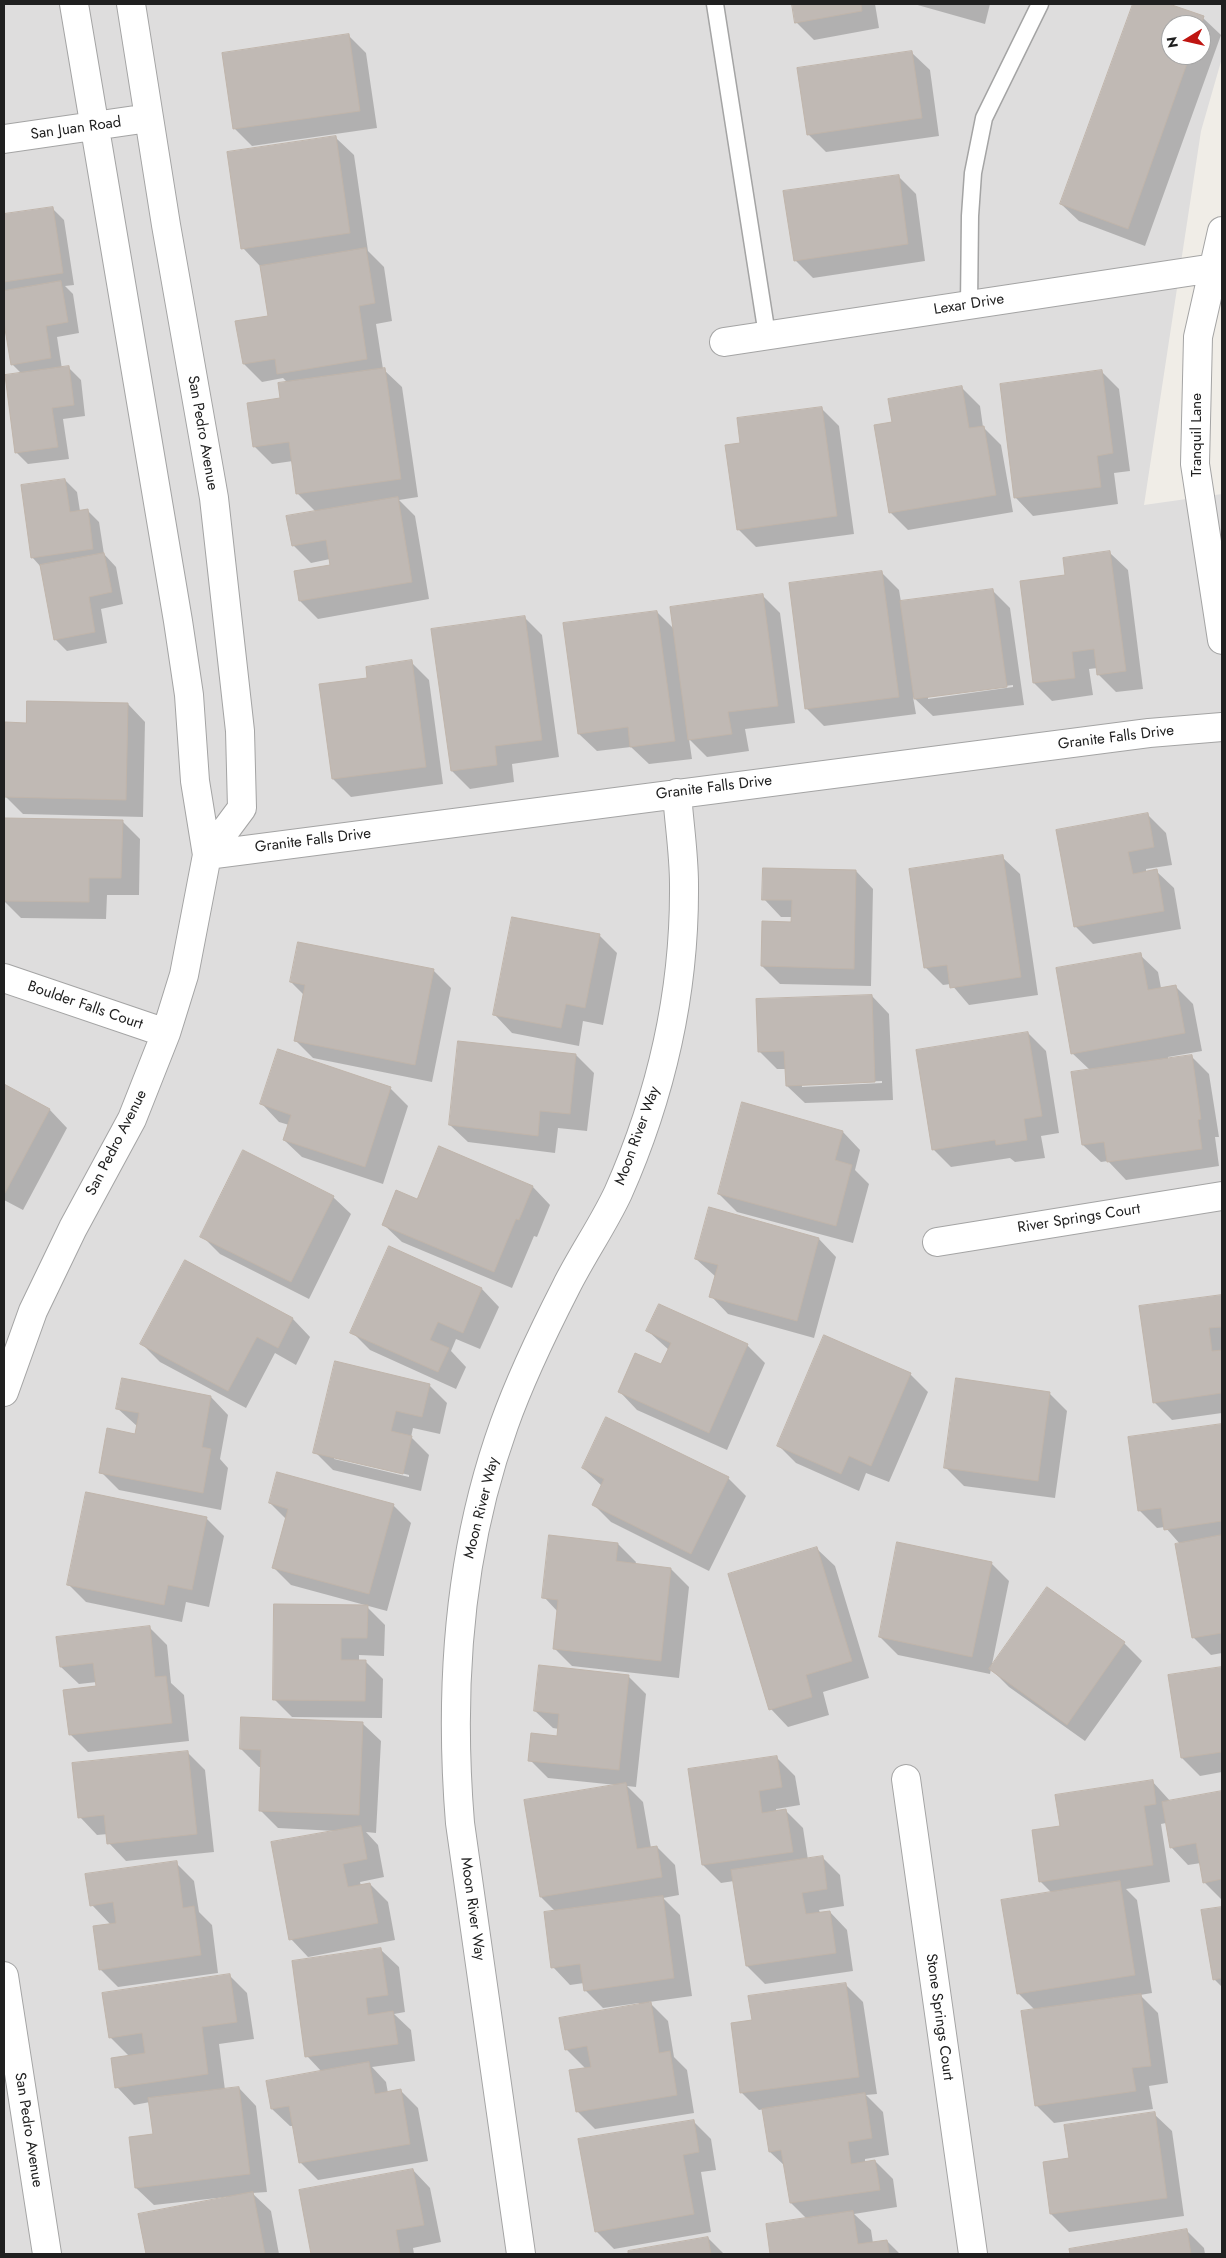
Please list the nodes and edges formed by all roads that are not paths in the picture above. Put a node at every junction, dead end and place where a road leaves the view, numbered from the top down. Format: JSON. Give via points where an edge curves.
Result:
{"nodes":[{"id":1,"x":74,"y":4,"type":"edge"},
{"id":2,"x":130,"y":4,"type":"edge"},
{"id":3,"x":715,"y":4,"type":"edge"},
{"id":4,"x":1040,"y":4,"type":"edge"},
{"id":5,"x":149,"y":118,"type":"junction"},
{"id":6,"x":95,"y":125,"type":"junction"},
{"id":7,"x":4,"y":139,"type":"edge"},
{"id":8,"x":1222,"y":231,"type":"edge"},
{"id":9,"x":1214,"y":268,"type":"junction"},
{"id":10,"x":969,"y":305,"type":"junction"},
{"id":11,"x":767,"y":335,"type":"junction"},
{"id":12,"x":724,"y":342,"type":"dead end"},
{"id":13,"x":1222,"y":640,"type":"edge"},
{"id":14,"x":1222,"y":727,"type":"edge"},
{"id":15,"x":677,"y":793,"type":"junction"},
{"id":16,"x":207,"y":855,"type":"junction"},
{"id":17,"x":4,"y":978,"type":"edge"},
{"id":18,"x":166,"y":1033,"type":"junction"},
{"id":19,"x":1222,"y":1196,"type":"edge"},
{"id":20,"x":937,"y":1242,"type":"dead end"},
{"id":21,"x":4,"y":1392,"type":"edge"},
{"id":22,"x":906,"y":1779,"type":"dead end"},
{"id":23,"x":4,"y":1976,"type":"edge"},
{"id":24,"x":47,"y":2254,"type":"edge"},
{"id":25,"x":521,"y":2254,"type":"edge"},
{"id":26,"x":973,"y":2254,"type":"edge"}],
"edges":[{"from":1,"to":6,"type":"street","name":"San Pedro Avenue"},
{"from":2,"to":5,"type":"street","name":"San Pedro Avenue"},
{"from":3,"to":11,"type":"lane"},
{"from":4,"to":10,"type":"lane","via":[[984,118],[973,173]]},
{"from":5,"to":6,"type":"street","name":"San Juan Road"},
{"from":5,"to":16,"type":"street","name":"San Pedro Avenue","via":[[214,498],[240,731],[242,808]]},
{"from":6,"to":7,"type":"street","name":"San Juan Road"},
{"from":6,"to":16,"type":"street","name":"San Pedro Avenue","via":[[190,695],[195,781]]},
{"from":8,"to":9,"type":"street","name":"Tranquil Lane"},
{"from":9,"to":10,"type":"street","name":"Lexar Drive"},
{"from":9,"to":13,"type":"street","name":"Tranquil Lane","via":[[1198,337],[1195,464]]},
{"from":10,"to":11,"type":"street","name":"Lexar Drive"},
{"from":11,"to":12,"type":"street","name":"Lexar Drive"},
{"from":14,"to":15,"type":"street","name":"Granite Falls Drive","via":[[1149,733]]},
{"from":15,"to":16,"type":"street","name":"Granite Falls Drive"},
{"from":15,"to":25,"type":"street","name":"Moon River Way","via":[[684,884],[679,982],[666,1055],[645,1126],[617,1195],[533,1353],[503,1427],[477,1516],[460,1607],[455,1669],[455,1752],[460,1823]]},
{"from":16,"to":18,"type":"street","name":"San Pedro Avenue","via":[[184,974]]},
{"from":17,"to":18,"type":"street","name":"Boulder Falls Court"},
{"from":18,"to":21,"type":"street","name":"San Pedro Avenue","via":[[132,1119],[33,1311]]},
{"from":19,"to":20,"type":"street","name":"River Springs Court"},
{"from":22,"to":26,"type":"street","name":"Stone Springs Court"},
{"from":23,"to":24,"type":"street","name":"San Pedro Avenue"}]}
